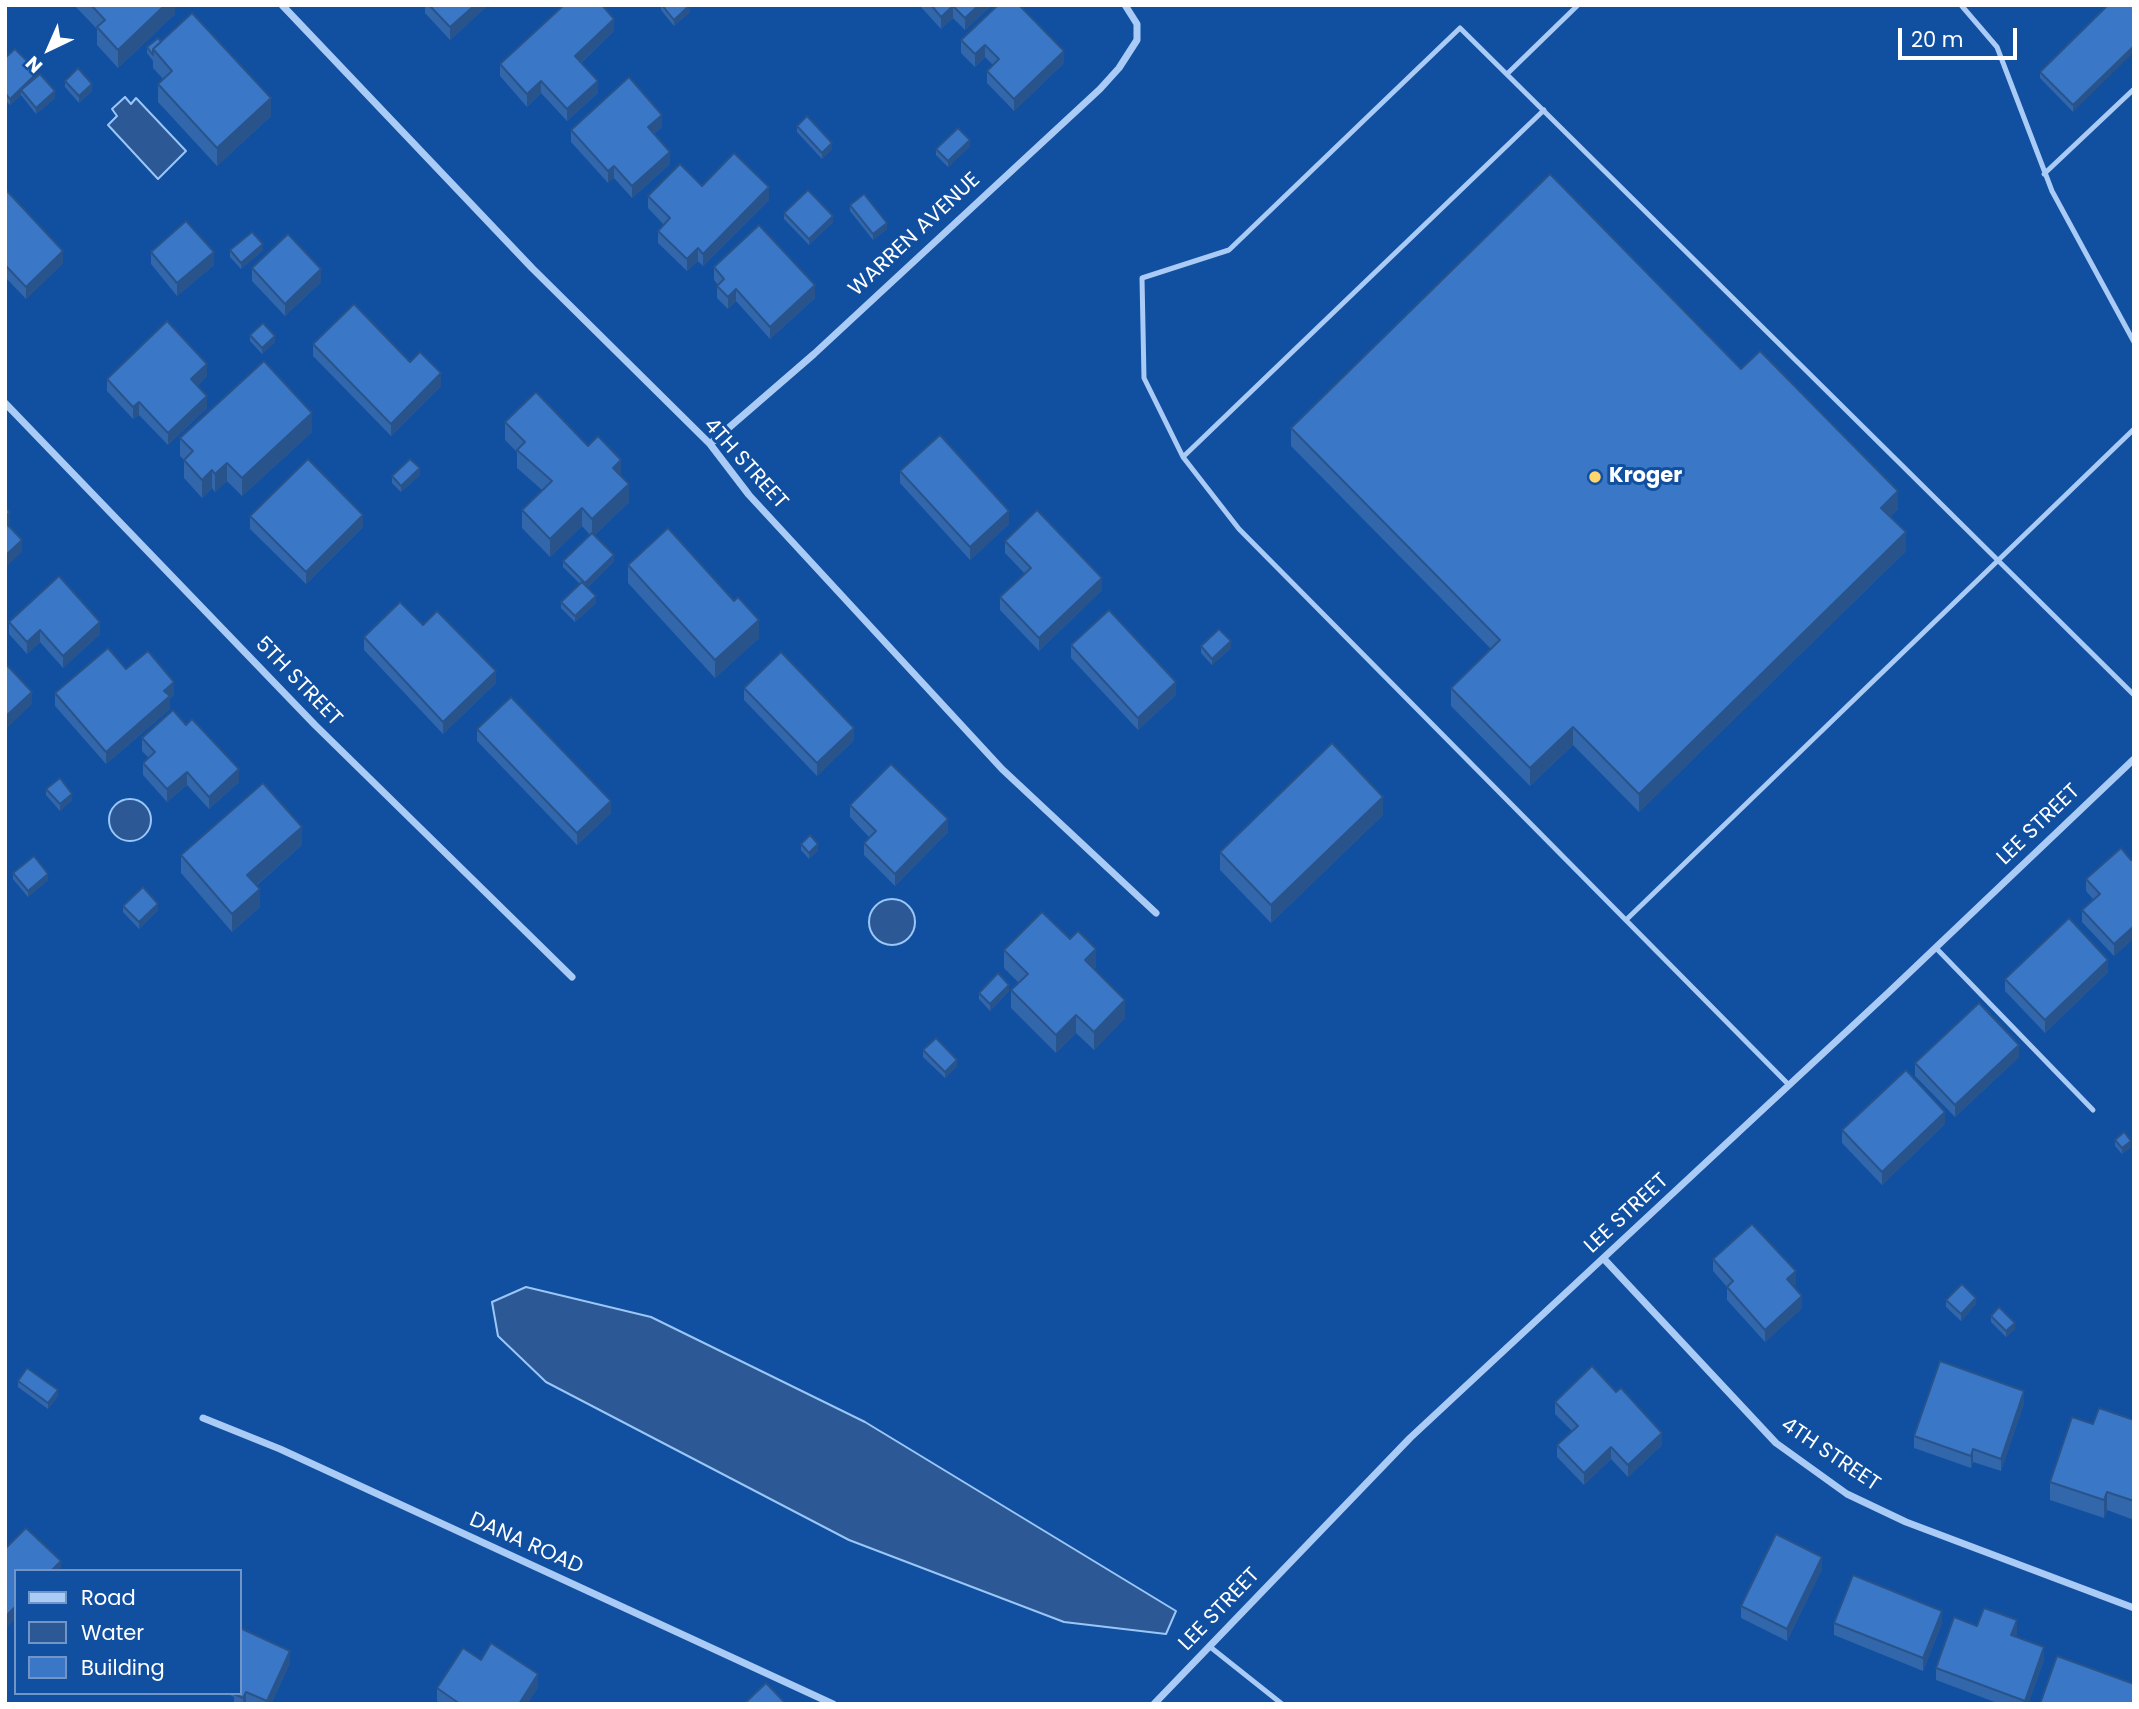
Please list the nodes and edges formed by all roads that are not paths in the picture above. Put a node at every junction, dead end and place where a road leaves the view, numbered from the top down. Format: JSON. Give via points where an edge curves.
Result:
{"nodes":[{"id":1,"x":282,"y":5,"type":"edge"},
{"id":2,"x":1125,"y":5,"type":"edge"},
{"id":3,"x":1578,"y":5,"type":"edge"},
{"id":4,"x":1961,"y":5,"type":"edge"},
{"id":5,"x":1507,"y":74,"type":"junction"},
{"id":6,"x":2134,"y":89,"type":"edge"},
{"id":7,"x":1544,"y":110,"type":"junction"},
{"id":8,"x":2044,"y":174,"type":"junction"},
{"id":9,"x":2134,"y":342,"type":"edge"},
{"id":10,"x":5,"y":403,"type":"edge"},
{"id":11,"x":2134,"y":429,"type":"edge"},
{"id":12,"x":710,"y":444,"type":"junction"},
{"id":13,"x":1184,"y":457,"type":"junction"},
{"id":14,"x":1999,"y":561,"type":"junction"},
{"id":15,"x":2134,"y":695,"type":"edge"},
{"id":16,"x":2134,"y":759,"type":"edge"},
{"id":17,"x":1156,"y":913,"type":"dead end"},
{"id":18,"x":1626,"y":920,"type":"junction"},
{"id":19,"x":1936,"y":948,"type":"junction"},
{"id":20,"x":572,"y":977,"type":"dead end"},
{"id":21,"x":1789,"y":1085,"type":"junction"},
{"id":22,"x":2094,"y":1110,"type":"dead end"},
{"id":23,"x":1604,"y":1259,"type":"junction"},
{"id":24,"x":203,"y":1418,"type":"dead end"},
{"id":25,"x":2134,"y":1608,"type":"edge"},
{"id":26,"x":1209,"y":1646,"type":"junction"},
{"id":27,"x":833,"y":1704,"type":"edge"},
{"id":28,"x":1154,"y":1704,"type":"edge"},
{"id":29,"x":1282,"y":1704,"type":"edge"}],
"edges":[{"from":1,"to":12,"type":"street","name":"4TH STREET","via":[[532,268]]},
{"from":2,"to":12,"type":"street","name":"WARREN AVENUE","via":[[1137,24],[1136,45],[1100,89]]},
{"from":3,"to":5,"type":"lane"},
{"from":4,"to":8,"type":"lane","via":[[1997,47]]},
{"from":5,"to":7,"type":"lane"},
{"from":5,"to":13,"type":"lane","via":[[1460,28],[1229,250],[1142,278],[1144,377]]},
{"from":6,"to":8,"type":"lane"},
{"from":7,"to":13,"type":"lane"},
{"from":7,"to":14,"type":"lane"},
{"from":8,"to":9,"type":"lane"},
{"from":10,"to":20,"type":"street","name":"5TH STREET","via":[[315,725]]},
{"from":11,"to":14,"type":"lane"},
{"from":12,"to":17,"type":"street","name":"4TH STREET","via":[[749,495],[1002,769]]},
{"from":13,"to":18,"type":"lane","via":[[1239,529]]},
{"from":14,"to":15,"type":"lane"},
{"from":14,"to":18,"type":"lane"},
{"from":16,"to":19,"type":"street","name":"LEE STREET"},
{"from":18,"to":21,"type":"lane"},
{"from":19,"to":21,"type":"street","name":"LEE STREET"},
{"from":19,"to":22,"type":"lane"},
{"from":21,"to":23,"type":"street","name":"LEE STREET"},
{"from":23,"to":25,"type":"street","name":"4TH STREET","via":[[1776,1443],[1847,1494],[1906,1522]]},
{"from":23,"to":26,"type":"street","name":"LEE STREET","via":[[1410,1438]]},
{"from":24,"to":27,"type":"street","name":"DANA ROAD","via":[[280,1448]]},
{"from":26,"to":28,"type":"street","name":"LEE STREET"},
{"from":26,"to":29,"type":"lane"}]}
